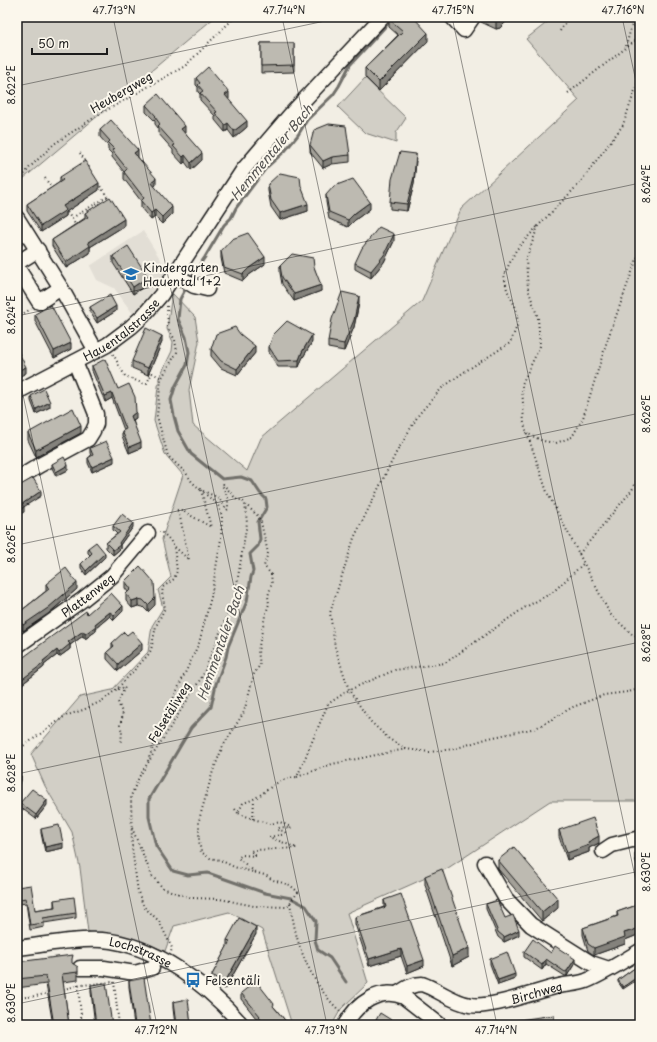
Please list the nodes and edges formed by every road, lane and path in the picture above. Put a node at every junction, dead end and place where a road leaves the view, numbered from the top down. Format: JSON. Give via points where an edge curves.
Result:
{"nodes":[{"id":1,"x":235,"y":17,"type":"edge"},
{"id":2,"x":382,"y":17,"type":"edge"},
{"id":3,"x":452,"y":17,"type":"edge"},
{"id":4,"x":473,"y":17,"type":"edge"},
{"id":5,"x":569,"y":17,"type":"edge"},
{"id":6,"x":634,"y":17,"type":"edge"},
{"id":7,"x":560,"y":31,"type":"dead end"},
{"id":8,"x":640,"y":37,"type":"edge"},
{"id":9,"x":626,"y":47,"type":"junction"},
{"id":10,"x":640,"y":76,"type":"edge"},
{"id":11,"x":568,"y":93,"type":"dead end"},
{"id":12,"x":80,"y":153,"type":"dead end"},
{"id":13,"x":92,"y":172,"type":"edge"},
{"id":14,"x":45,"y":178,"type":"dead end"},
{"id":15,"x":95,"y":178,"type":"edge"},
{"id":16,"x":17,"y":184,"type":"edge"},
{"id":17,"x":53,"y":190,"type":"edge"},
{"id":18,"x":107,"y":197,"type":"junction"},
{"id":19,"x":111,"y":201,"type":"edge"},
{"id":20,"x":65,"y":209,"type":"edge"},
{"id":21,"x":17,"y":218,"type":"edge"},
{"id":22,"x":72,"y":218,"type":"junction"},
{"id":23,"x":538,"y":226,"type":"junction"},
{"id":24,"x":80,"y":230,"type":"edge"},
{"id":25,"x":38,"y":250,"type":"junction"},
{"id":26,"x":640,"y":250,"type":"edge"},
{"id":27,"x":17,"y":263,"type":"edge"},
{"id":28,"x":17,"y":267,"type":"edge"},
{"id":29,"x":174,"y":274,"type":"junction"},
{"id":30,"x":61,"y":288,"type":"junction"},
{"id":31,"x":207,"y":289,"type":"dead end"},
{"id":32,"x":167,"y":300,"type":"dead end"},
{"id":33,"x":39,"y":302,"type":"junction"},
{"id":34,"x":17,"y":317,"type":"edge"},
{"id":35,"x":111,"y":350,"type":"dead end"},
{"id":36,"x":96,"y":351,"type":"junction"},
{"id":37,"x":74,"y":362,"type":"junction"},
{"id":38,"x":162,"y":378,"type":"junction"},
{"id":39,"x":17,"y":392,"type":"edge"},
{"id":40,"x":526,"y":433,"type":"junction"},
{"id":41,"x":640,"y":474,"type":"edge"},
{"id":42,"x":17,"y":479,"type":"edge"},
{"id":43,"x":201,"y":490,"type":"junction"},
{"id":44,"x":245,"y":504,"type":"junction"},
{"id":45,"x":148,"y":533,"type":"joint"},
{"id":46,"x":174,"y":547,"type":"junction"},
{"id":47,"x":579,"y":554,"type":"junction"},
{"id":48,"x":584,"y":563,"type":"junction"},
{"id":49,"x":640,"y":638,"type":"edge"},
{"id":50,"x":17,"y":646,"type":"edge"},
{"id":51,"x":117,"y":689,"type":"junction"},
{"id":52,"x":640,"y":689,"type":"edge"},
{"id":53,"x":349,"y":690,"type":"junction"},
{"id":54,"x":121,"y":742,"type":"dead end"},
{"id":55,"x":406,"y":749,"type":"junction"},
{"id":56,"x":17,"y":750,"type":"edge"},
{"id":57,"x":146,"y":766,"type":"junction"},
{"id":58,"x":297,"y":777,"type":"junction"},
{"id":59,"x":254,"y":800,"type":"junction"},
{"id":60,"x":235,"y":809,"type":"dead end"},
{"id":61,"x":238,"y":813,"type":"junction"},
{"id":62,"x":253,"y":819,"type":"junction"},
{"id":63,"x":131,"y":826,"type":"junction"},
{"id":64,"x":640,"y":838,"type":"edge"},
{"id":65,"x":603,"y":852,"type":"dead end"},
{"id":66,"x":485,"y":863,"type":"dead end"},
{"id":67,"x":256,"y":872,"type":"junction"},
{"id":68,"x":290,"y":903,"type":"junction"},
{"id":69,"x":17,"y":948,"type":"edge"},
{"id":70,"x":640,"y":951,"type":"edge"},
{"id":71,"x":170,"y":963,"type":"junction"},
{"id":72,"x":80,"y":968,"type":"edge"},
{"id":73,"x":152,"y":968,"type":"dead end"},
{"id":74,"x":609,"y":970,"type":"junction"},
{"id":75,"x":78,"y":985,"type":"junction"},
{"id":76,"x":57,"y":991,"type":"edge"},
{"id":77,"x":50,"y":993,"type":"edge"},
{"id":78,"x":397,"y":994,"type":"junction"},
{"id":79,"x":17,"y":998,"type":"edge"},
{"id":80,"x":347,"y":1022,"type":"edge"},
{"id":81,"x":82,"y":1025,"type":"edge"},
{"id":82,"x":119,"y":1025,"type":"edge"},
{"id":83,"x":242,"y":1025,"type":"edge"},
{"id":84,"x":440,"y":1025,"type":"edge"}],
"edges":[{"from":1,"to":16,"type":"path","name":"Heubergweg","via":[[185,66],[98,115],[54,144],[30,167]]},
{"from":2,"to":29,"type":"street","name":"Hauentalstrasse","via":[[242,170]]},
{"from":3,"to":4,"type":"street","via":[[464,30]]},
{"from":5,"to":7,"type":"path"},
{"from":6,"to":9,"type":"path"},
{"from":8,"to":9,"type":"path"},
{"from":9,"to":11,"type":"path"},
{"from":10,"to":23,"type":"path","via":[[623,126],[579,184]]},
{"from":12,"to":13,"type":"path"},
{"from":14,"to":17,"type":"path"},
{"from":15,"to":18,"type":"path"},
{"from":18,"to":19,"type":"path"},
{"from":18,"to":22,"type":"path"},
{"from":20,"to":22,"type":"path"},
{"from":21,"to":25,"type":"street"},
{"from":22,"to":24,"type":"path"},
{"from":23,"to":40,"type":"path","via":[[526,260],[528,289],[538,318],[540,346],[522,384]]},
{"from":23,"to":53,"type":"path","via":[[516,250],[504,275],[507,290],[516,308],[518,324],[510,342],[442,388],[419,414],[396,453],[354,538],[330,612],[335,647]]},
{"from":25,"to":27,"type":"street"},
{"from":25,"to":30,"type":"street"},
{"from":26,"to":40,"type":"path","via":[[583,418],[572,437],[556,444]]},
{"from":28,"to":33,"type":"street"},
{"from":29,"to":31,"type":"street","via":[[194,286]]},
{"from":29,"to":36,"type":"street","name":"Hauentalstrasse","via":[[143,316]]},
{"from":30,"to":33,"type":"street"},
{"from":30,"to":36,"type":"street"},
{"from":32,"to":38,"type":"path","via":[[168,328],[175,340],[177,352]]},
{"from":33,"to":34,"type":"path"},
{"from":35,"to":38,"type":"path","via":[[125,376],[144,384],[152,373]]},
{"from":36,"to":37,"type":"street","name":"Hauentalstrasse"},
{"from":37,"to":39,"type":"street","name":"Hauentalstrasse"},
{"from":37,"to":42,"type":"street","via":[[96,414],[93,431],[88,439]]},
{"from":38,"to":43,"type":"path","via":[[157,416],[168,456]]},
{"from":40,"to":47,"type":"path","via":[[547,492]]},
{"from":41,"to":47,"type":"path","via":[[632,490]]},
{"from":43,"to":44,"type":"path","via":[[219,498],[227,510],[228,498],[222,485],[224,484],[237,500],[242,500]]},
{"from":43,"to":46,"type":"path","via":[[212,527],[176,510],[180,517],[189,560]]},
{"from":43,"to":57,"type":"path","via":[[218,505],[222,516],[221,539],[211,597],[199,642],[161,725]]},
{"from":44,"to":57,"type":"path","name":"Felsetäliweg","via":[[247,523],[235,596],[203,675]]},
{"from":44,"to":67,"type":"path","via":[[261,522],[268,553],[264,566],[271,574],[272,583],[258,651],[260,665],[254,674],[244,712],[223,746],[213,771],[199,820],[199,840],[201,852],[210,858]]},
{"from":45,"to":46,"type":"path","via":[[162,532]]},
{"from":45,"to":50,"type":"street","name":"Plattenweg","via":[[112,576]]},
{"from":46,"to":51,"type":"path","via":[[177,572],[174,580],[164,587],[162,593],[165,608],[156,626],[151,650]]},
{"from":47,"to":48,"type":"path"},
{"from":48,"to":49,"type":"path","via":[[610,614]]},
{"from":48,"to":53,"type":"path","via":[[553,592],[524,608],[445,663],[395,670]]},
{"from":51,"to":54,"type":"path","via":[[124,687],[118,702],[123,715],[120,725]]},
{"from":51,"to":56,"type":"path","via":[[102,701],[65,716]]},
{"from":52,"to":55,"type":"path","via":[[604,695],[573,707],[536,728],[488,738],[454,749],[429,752]]},
{"from":53,"to":55,"type":"path","via":[[370,721],[389,739]]},
{"from":53,"to":58,"type":"path","via":[[328,704]]},
{"from":55,"to":58,"type":"path","via":[[332,764]]},
{"from":57,"to":63,"type":"path","name":"Felsetäliweg","via":[[131,796]]},
{"from":58,"to":59,"type":"path","via":[[287,778],[272,785]]},
{"from":59,"to":61,"type":"path","via":[[243,803]]},
{"from":59,"to":62,"type":"path"},
{"from":60,"to":61,"type":"path"},
{"from":61,"to":62,"type":"path"},
{"from":62,"to":67,"type":"path","via":[[271,824],[280,822],[291,828],[283,827],[276,830],[287,834],[269,837],[297,848],[250,851],[257,856],[242,855],[238,858]]},
{"from":63,"to":68,"type":"path","via":[[152,876],[163,888],[192,898],[220,899],[254,906],[286,906]]},
{"from":63,"to":71,"type":"path","name":"Felsetäliweg","via":[[138,892],[144,907],[159,921],[172,948]]},
{"from":64,"to":65,"type":"street","via":[[612,845]]},
{"from":66,"to":74,"type":"street","via":[[506,898],[531,925],[591,963]]},
{"from":67,"to":68,"type":"path","via":[[297,889],[298,892]]},
{"from":68,"to":80,"type":"path","via":[[302,954],[331,1003]]},
{"from":69,"to":71,"type":"street","name":"Lochstrasse","via":[[102,940],[122,943]]},
{"from":70,"to":74,"type":"street","name":"Birchweg"},
{"from":71,"to":83,"type":"street","name":"Lochstrasse","via":[[200,985]]},
{"from":72,"to":73,"type":"street","via":[[104,968],[135,973]]},
{"from":74,"to":78,"type":"street","name":"Birchweg","via":[[586,981],[481,1006],[456,1001],[422,984],[410,986]]},
{"from":75,"to":76,"type":"path"},
{"from":75,"to":81,"type":"path"},
{"from":75,"to":82,"type":"path","via":[[114,982]]},
{"from":77,"to":79,"type":"path"},
{"from":78,"to":80,"type":"street","via":[[383,994],[366,1001],[356,1008]]},
{"from":78,"to":84,"type":"street"}]}
